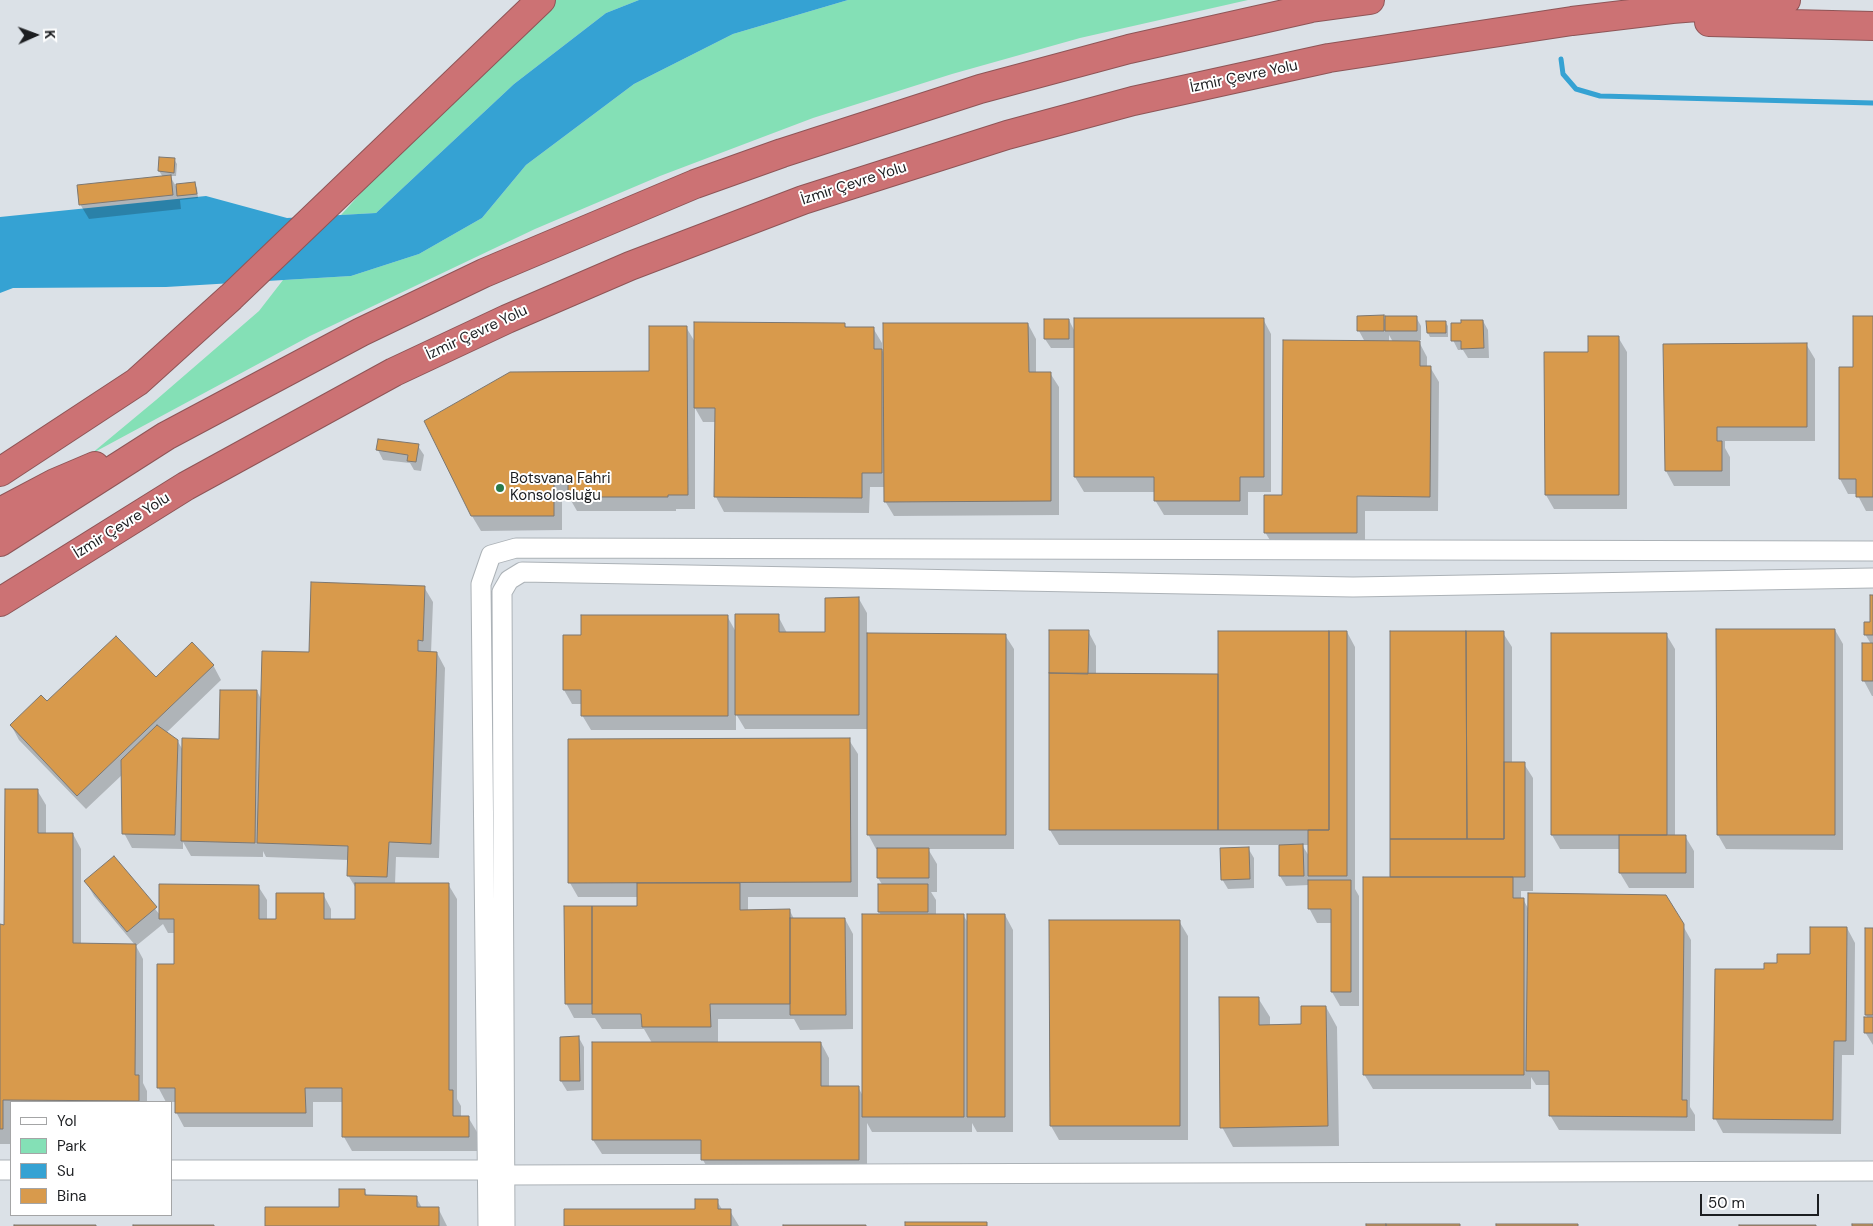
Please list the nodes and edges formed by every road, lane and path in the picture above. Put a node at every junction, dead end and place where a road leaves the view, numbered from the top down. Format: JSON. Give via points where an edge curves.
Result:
{"nodes":[{"id":1,"x":541,"y":0,"type":"edge"},
{"id":2,"x":1370,"y":0,"type":"edge"},
{"id":3,"x":1786,"y":0,"type":"edge"},
{"id":4,"x":1572,"y":21,"type":"junction"},
{"id":5,"x":1873,"y":26,"type":"edge"},
{"id":6,"x":166,"y":436,"type":"junction"},
{"id":7,"x":0,"y":472,"type":"edge"},
{"id":8,"x":0,"y":512,"type":"edge"},
{"id":9,"x":0,"y":542,"type":"edge"},
{"id":10,"x":1873,"y":551,"type":"edge"},
{"id":11,"x":491,"y":555,"type":"junction"},
{"id":12,"x":1873,"y":578,"type":"edge"},
{"id":13,"x":509,"y":580,"type":"junction"},
{"id":14,"x":0,"y":602,"type":"edge"},
{"id":15,"x":172,"y":1170,"type":"edge"},
{"id":16,"x":1873,"y":1171,"type":"edge"},
{"id":17,"x":496,"y":1172,"type":"junction"},
{"id":18,"x":488,"y":1226,"type":"edge"},
{"id":19,"x":505,"y":1226,"type":"edge"}],
"edges":[{"from":1,"to":7,"type":"highway","via":[[231,297],[137,382]]},
{"from":2,"to":6,"type":"highway","via":[[1311,8],[1129,49],[980,89],[695,184],[475,278],[361,332]]},
{"from":3,"to":4,"type":"highway","name":"İzmir Çevre Yolu","via":[[1672,8]]},
{"from":4,"to":5,"type":"highway"},
{"from":4,"to":14,"type":"highway","name":"İzmir Çevre Yolu","via":[[1329,58],[1132,100],[1007,135],[784,207],[630,266],[394,372],[186,486]]},
{"from":6,"to":8,"type":"highway","via":[[55,483]]},
{"from":6,"to":9,"type":"highway"},
{"from":10,"to":11,"type":"street","via":[[516,548]]},
{"from":11,"to":13,"type":"street"},
{"from":11,"to":17,"type":"street","via":[[481,584]]},
{"from":12,"to":13,"type":"street","via":[[1353,587],[522,572]]},
{"from":13,"to":17,"type":"street","via":[[502,592]]},
{"from":15,"to":17,"type":"street"},
{"from":16,"to":17,"type":"street"},
{"from":17,"to":18,"type":"street"},
{"from":17,"to":19,"type":"street"}]}
